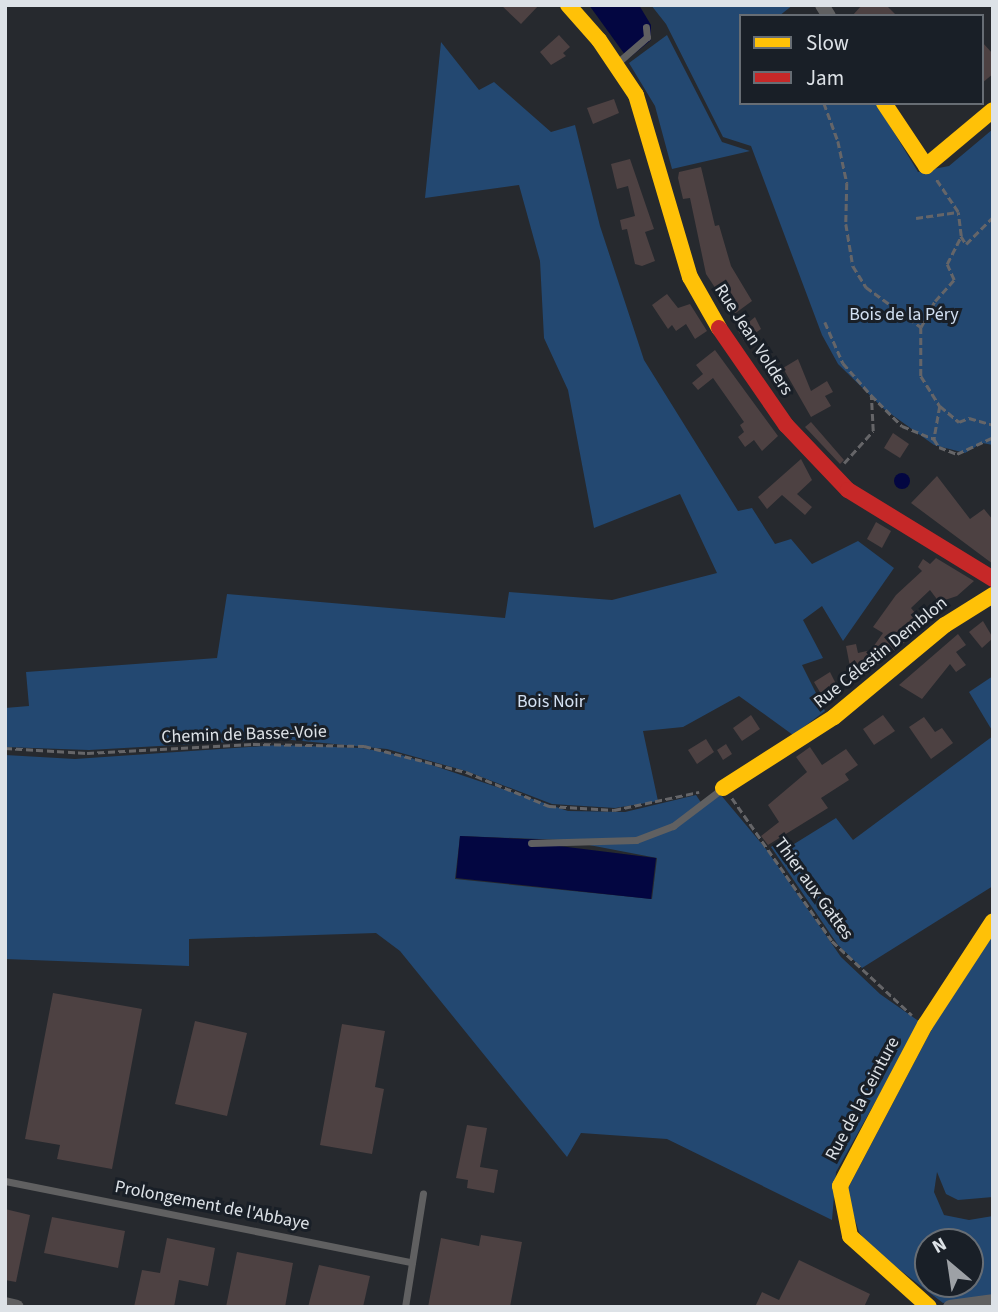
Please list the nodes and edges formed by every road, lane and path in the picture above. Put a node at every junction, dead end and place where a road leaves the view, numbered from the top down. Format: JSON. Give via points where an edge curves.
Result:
{"nodes":[{"id":1,"x":568,"y":5,"type":"edge"},
{"id":2,"x":646,"y":27,"type":"dead end"},
{"id":3,"x":615,"y":64,"type":"junction"},
{"id":4,"x":825,"y":105,"type":"edge"},
{"id":5,"x":885,"y":105,"type":"edge"},
{"id":6,"x":993,"y":110,"type":"edge"},
{"id":7,"x":926,"y":166,"type":"junction"},
{"id":8,"x":958,"y":212,"type":"junction"},
{"id":9,"x":993,"y":216,"type":"edge"},
{"id":10,"x":916,"y":218,"type":"dead end"},
{"id":11,"x":961,"y":236,"type":"junction"},
{"id":12,"x":825,"y":322,"type":"dead end"},
{"id":13,"x":922,"y":327,"type":"junction"},
{"id":14,"x":871,"y":395,"type":"junction"},
{"id":15,"x":940,"y":406,"type":"junction"},
{"id":16,"x":993,"y":425,"type":"edge"},
{"id":17,"x":993,"y":437,"type":"edge"},
{"id":18,"x":933,"y":439,"type":"junction"},
{"id":19,"x":831,"y":476,"type":"junction"},
{"id":20,"x":993,"y":579,"type":"edge"},
{"id":21,"x":993,"y":595,"type":"edge"},
{"id":22,"x":5,"y":748,"type":"edge"},
{"id":23,"x":723,"y":788,"type":"junction"},
{"id":24,"x":531,"y":843,"type":"dead end"},
{"id":25,"x":988,"y":928,"type":"edge"},
{"id":26,"x":925,"y":1025,"type":"junction"},
{"id":27,"x":5,"y":1181,"type":"edge"},
{"id":28,"x":423,"y":1193,"type":"dead end"},
{"id":29,"x":412,"y":1262,"type":"junction"},
{"id":30,"x":993,"y":1301,"type":"edge"},
{"id":31,"x":5,"y":1304,"type":"edge"},
{"id":32,"x":18,"y":1307,"type":"edge"},
{"id":33,"x":405,"y":1307,"type":"edge"},
{"id":34,"x":929,"y":1307,"type":"edge"},
{"id":35,"x":950,"y":1307,"type":"edge"}],
"edges":[{"from":1,"to":3,"type":"street","name":"Rue Jean Volders"},
{"from":2,"to":3,"type":"lane","via":[[647,37]]},
{"from":3,"to":19,"type":"street","name":"Rue Jean Volders","via":[[643,108],[683,259],[705,306],[786,425]]},
{"from":4,"to":13,"type":"path","via":[[847,183],[846,224],[853,266],[866,287]]},
{"from":5,"to":7,"type":"street"},
{"from":6,"to":7,"type":"street"},
{"from":7,"to":8,"type":"path"},
{"from":8,"to":10,"type":"path"},
{"from":8,"to":11,"type":"path"},
{"from":9,"to":11,"type":"path","via":[[966,244]]},
{"from":11,"to":13,"type":"path","via":[[947,264],[954,280],[935,301]]},
{"from":12,"to":14,"type":"path","via":[[843,363]]},
{"from":13,"to":15,"type":"path","via":[[921,376]]},
{"from":14,"to":18,"type":"path","via":[[902,426]]},
{"from":14,"to":19,"type":"path","via":[[875,426],[871,437]]},
{"from":15,"to":16,"type":"path","via":[[959,422],[969,418]]},
{"from":15,"to":18,"type":"path"},
{"from":17,"to":18,"type":"path","via":[[957,454],[939,447]]},
{"from":19,"to":20,"type":"street","name":"Rue Jean Volders","via":[[854,495]]},
{"from":21,"to":23,"type":"street","name":"Rue Célestin Demblon","via":[[945,625],[834,717]]},
{"from":22,"to":23,"type":"path","name":"Chemin de Basse-Voie","via":[[87,753],[253,744],[364,746],[466,772],[549,806],[582,810],[652,804]]},
{"from":23,"to":24,"type":"lane","via":[[673,825],[636,840]]},
{"from":23,"to":26,"type":"path","name":"Thier aux Gattes","via":[[750,819],[832,941],[884,993]]},
{"from":25,"to":26,"type":"street","name":"Rue de la Ceinture"},
{"from":26,"to":34,"type":"street","name":"Rue de la Ceinture","via":[[844,1175],[840,1201],[850,1236]]},
{"from":27,"to":29,"type":"lane","name":"Prolongement de l'Abbaye"},
{"from":28,"to":29,"type":"lane"},
{"from":29,"to":33,"type":"lane"},
{"from":30,"to":35,"type":"street"},
{"from":31,"to":32,"type":"street"}]}
